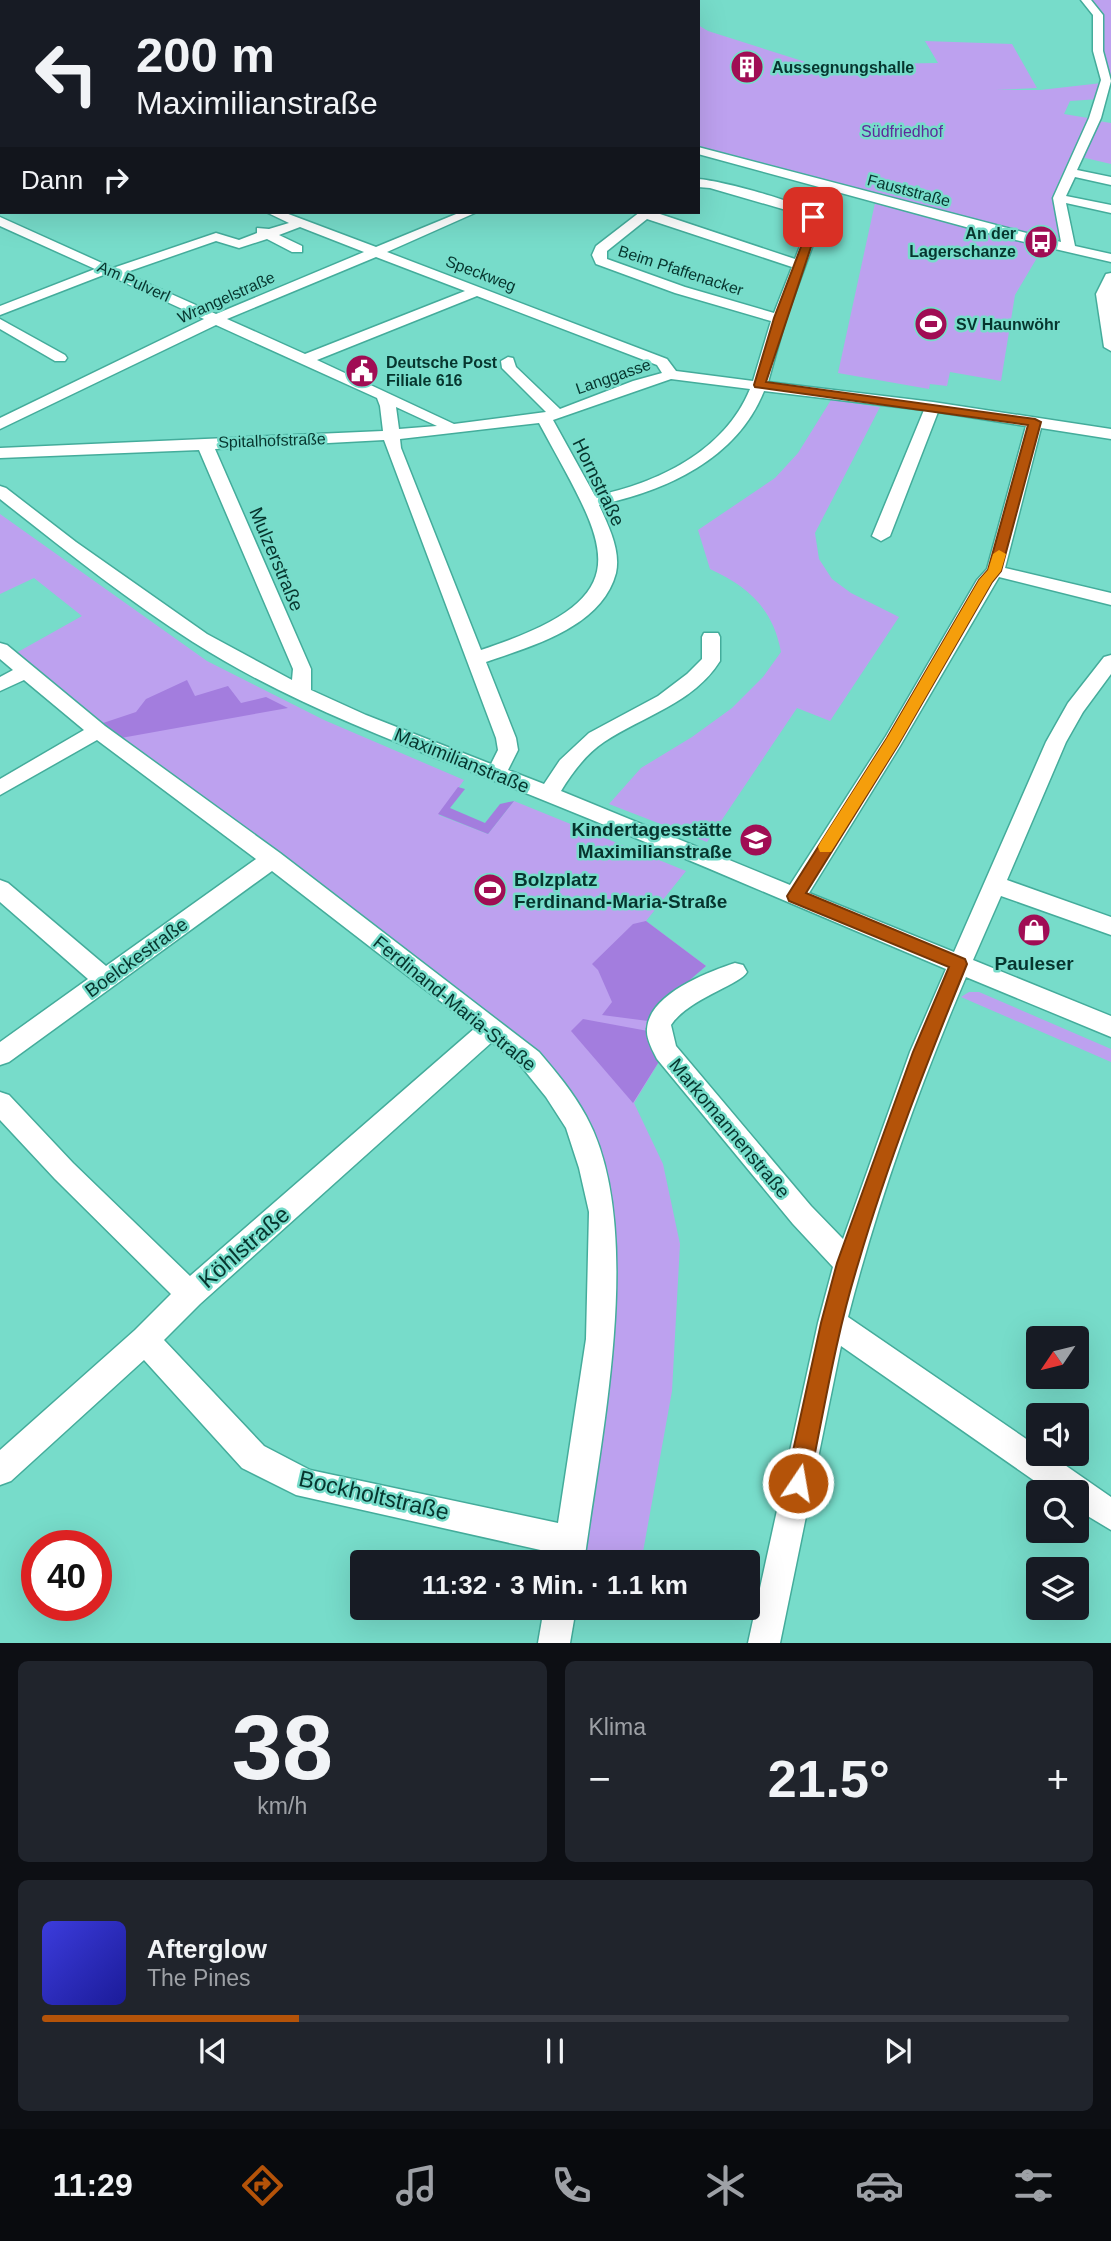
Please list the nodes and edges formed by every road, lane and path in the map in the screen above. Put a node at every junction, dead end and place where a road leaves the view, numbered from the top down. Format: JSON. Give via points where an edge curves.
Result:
{"nodes":[{"id":1,"x":1086,"y":0,"type":"edge"},
{"id":2,"x":700,"y":151,"type":"edge"},
{"id":3,"x":1069,"y":173,"type":"junction"},
{"id":4,"x":1111,"y":181,"type":"edge"},
{"id":5,"x":700,"y":183,"type":"edge"},
{"id":6,"x":1059,"y":198,"type":"junction"},
{"id":7,"x":1111,"y":209,"type":"edge"},
{"id":8,"x":277,"y":214,"type":"edge"},
{"id":9,"x":439,"y":214,"type":"edge"},
{"id":10,"x":466,"y":214,"type":"edge"},
{"id":11,"x":646,"y":214,"type":"edge"},
{"id":12,"x":650,"y":214,"type":"edge"},
{"id":13,"x":453,"y":219,"type":"junction"},
{"id":14,"x":0,"y":221,"type":"edge"},
{"id":15,"x":300,"y":223,"type":"junction"},
{"id":16,"x":263,"y":231,"type":"junction"},
{"id":17,"x":235,"y":243,"type":"junction"},
{"id":18,"x":1069,"y":248,"type":"junction"},
{"id":19,"x":297,"y":249,"type":"dead end"},
{"id":20,"x":378,"y":251,"type":"junction"},
{"id":21,"x":1111,"y":258,"type":"edge"},
{"id":22,"x":256,"y":259,"type":"dead end"},
{"id":23,"x":799,"y":265,"type":"junction"},
{"id":24,"x":110,"y":270,"type":"junction"},
{"id":25,"x":1111,"y":277,"type":"edge"},
{"id":26,"x":477,"y":291,"type":"junction"},
{"id":27,"x":1107,"y":295,"type":"edge"},
{"id":28,"x":0,"y":311,"type":"edge"},
{"id":29,"x":780,"y":318,"type":"junction"},
{"id":30,"x":216,"y":319,"type":"junction"},
{"id":31,"x":0,"y":323,"type":"edge"},
{"id":32,"x":1111,"y":347,"type":"edge"},
{"id":33,"x":60,"y":358,"type":"dead end"},
{"id":34,"x":306,"y":359,"type":"junction"},
{"id":35,"x":508,"y":361,"type":"dead end"},
{"id":36,"x":671,"y":375,"type":"junction"},
{"id":37,"x":759,"y":385,"type":"junction"},
{"id":38,"x":383,"y":396,"type":"junction"},
{"id":39,"x":933,"y":407,"type":"junction"},
{"id":40,"x":550,"y":416,"type":"junction"},
{"id":41,"x":1035,"y":422,"type":"junction"},
{"id":42,"x":0,"y":424,"type":"edge"},
{"id":43,"x":451,"y":430,"type":"junction"},
{"id":44,"x":1111,"y":434,"type":"edge"},
{"id":45,"x":390,"y":436,"type":"junction"},
{"id":46,"x":204,"y":443,"type":"junction"},
{"id":47,"x":0,"y":453,"type":"edge"},
{"id":48,"x":0,"y":491,"type":"edge"},
{"id":49,"x":589,"y":502,"type":"junction"},
{"id":50,"x":881,"y":536,"type":"dead end"},
{"id":51,"x":995,"y":571,"type":"junction"},
{"id":52,"x":1110,"y":594,"type":"edge"},
{"id":53,"x":711,"y":637,"type":"dead end"},
{"id":54,"x":0,"y":649,"type":"edge"},
{"id":55,"x":477,"y":658,"type":"junction"},
{"id":56,"x":1111,"y":661,"type":"edge"},
{"id":57,"x":25,"y":671,"type":"junction"},
{"id":58,"x":0,"y":685,"type":"edge"},
{"id":59,"x":301,"y":693,"type":"junction"},
{"id":60,"x":98,"y":731,"type":"junction"},
{"id":61,"x":496,"y":773,"type":"junction"},
{"id":62,"x":0,"y":788,"type":"edge"},
{"id":63,"x":548,"y":794,"type":"junction"},
{"id":64,"x":272,"y":859,"type":"junction"},
{"id":65,"x":993,"y":884,"type":"junction"},
{"id":66,"x":0,"y":889,"type":"edge"},
{"id":67,"x":795,"y":896,"type":"junction"},
{"id":68,"x":1111,"y":926,"type":"edge"},
{"id":69,"x":959,"y":964,"type":"junction"},
{"id":70,"x":735,"y":972,"type":"dead end"},
{"id":71,"x":105,"y":979,"type":"junction"},
{"id":72,"x":1111,"y":1027,"type":"edge"},
{"id":73,"x":492,"y":1028,"type":"junction"},
{"id":74,"x":0,"y":1055,"type":"edge"},
{"id":75,"x":0,"y":1103,"type":"edge"},
{"id":76,"x":848,"y":1263,"type":"junction"},
{"id":77,"x":190,"y":1294,"type":"junction"},
{"id":78,"x":832,"y":1323,"type":"junction"},
{"id":79,"x":145,"y":1339,"type":"junction"},
{"id":80,"x":0,"y":1470,"type":"edge"},
{"id":81,"x":1111,"y":1515,"type":"edge"},
{"id":82,"x":561,"y":1550,"type":"edge"},
{"id":83,"x":569,"y":1550,"type":"edge"},
{"id":84,"x":558,"y":1620,"type":"edge"},
{"id":85,"x":554,"y":1643,"type":"edge"},
{"id":86,"x":764,"y":1643,"type":"edge"}],
"edges":[{"from":1,"to":3,"type":"street","via":[[1098,15],[1098,51],[1106,80],[1095,118]]},
{"from":2,"to":18,"type":"street","name":"Fauststraße"},
{"from":3,"to":4,"type":"street"},
{"from":3,"to":6,"type":"street"},
{"from":5,"to":23,"type":"street","via":[[813,217]]},
{"from":6,"to":7,"type":"street"},
{"from":6,"to":18,"type":"street"},
{"from":8,"to":15,"type":"street","name":"Speckweg"},
{"from":9,"to":13,"type":"street"},
{"from":10,"to":13,"type":"street","name":"Wrangelstraße"},
{"from":11,"to":29,"type":"street","name":"Beim Pfaffenacker","via":[[601,249],[601,261],[680,290]]},
{"from":12,"to":23,"type":"street"},
{"from":13,"to":20,"type":"street","name":"Wrangelstraße"},
{"from":14,"to":24,"type":"street","name":"Am Pulverl"},
{"from":15,"to":16,"type":"street"},
{"from":15,"to":20,"type":"street","name":"Speckweg"},
{"from":16,"to":17,"type":"street"},
{"from":16,"to":19,"type":"street"},
{"from":17,"to":22,"type":"street"},
{"from":17,"to":24,"type":"street","via":[[216,237]]},
{"from":18,"to":21,"type":"street","name":"Fauststraße"},
{"from":20,"to":26,"type":"street","name":"Speckweg"},
{"from":20,"to":30,"type":"street","name":"Wrangelstraße"},
{"from":23,"to":29,"type":"street"},
{"from":24,"to":28,"type":"street"},
{"from":24,"to":30,"type":"street","name":"Am Pulverl"},
{"from":25,"to":27,"type":"street"},
{"from":26,"to":34,"type":"street"},
{"from":26,"to":36,"type":"street","name":"Speckweg","via":[[662,362]]},
{"from":27,"to":32,"type":"street"},
{"from":29,"to":37,"type":"street"},
{"from":30,"to":34,"type":"street","name":"Am Pulverl"},
{"from":30,"to":42,"type":"street","name":"Wrangelstraße"},
{"from":31,"to":33,"type":"street"},
{"from":34,"to":38,"type":"street","name":"Am Pulverl"},
{"from":35,"to":40,"type":"street","name":"Hornstraße"},
{"from":36,"to":37,"type":"street","name":"Langgasse"},
{"from":36,"to":40,"type":"street","name":"Langgasse"},
{"from":37,"to":39,"type":"street","name":"Langgasse"},
{"from":37,"to":49,"type":"street","via":[[732,431],[698,461],[611,499]]},
{"from":38,"to":43,"type":"street","name":"Am Pulverl"},
{"from":38,"to":45,"type":"street"},
{"from":39,"to":41,"type":"street","name":"Langgasse"},
{"from":39,"to":50,"type":"street"},
{"from":40,"to":43,"type":"street","name":"Spitalhofstraße"},
{"from":40,"to":49,"type":"street","name":"Hornstraße"},
{"from":41,"to":44,"type":"street","name":"Langgasse"},
{"from":41,"to":51,"type":"street"},
{"from":43,"to":45,"type":"street","name":"Spitalhofstraße"},
{"from":45,"to":46,"type":"street","name":"Spitalhofstraße"},
{"from":45,"to":55,"type":"street"},
{"from":46,"to":47,"type":"street","name":"Spitalhofstraße"},
{"from":46,"to":59,"type":"street","name":"Mulzerstraße","via":[[302,669]]},
{"from":48,"to":59,"type":"street","name":"Maximilianstraße","via":[[200,638]]},
{"from":49,"to":55,"type":"street","name":"Hornstraße","via":[[607,547],[602,589],[587,606],[547,631]]},
{"from":51,"to":52,"type":"street"},
{"from":51,"to":67,"type":"street"},
{"from":53,"to":63,"type":"street","via":[[711,661],[694,679],[596,738],[567,765]]},
{"from":54,"to":57,"type":"street","name":"Ferdinand-Maria-Straße"},
{"from":55,"to":61,"type":"street","via":[[508,750]]},
{"from":56,"to":65,"type":"street","via":[[1056,742]]},
{"from":57,"to":58,"type":"street"},
{"from":57,"to":60,"type":"street","name":"Ferdinand-Maria-Straße"},
{"from":59,"to":61,"type":"street","name":"Maximilianstraße"},
{"from":60,"to":62,"type":"street"},
{"from":60,"to":64,"type":"street","name":"Ferdinand-Maria-Straße"},
{"from":61,"to":63,"type":"street","name":"Maximilianstraße"},
{"from":63,"to":67,"type":"street","name":"Maximilianstraße"},
{"from":64,"to":71,"type":"street","name":"Boelckestraße"},
{"from":64,"to":73,"type":"street","name":"Ferdinand-Maria-Straße"},
{"from":65,"to":68,"type":"street"},
{"from":65,"to":69,"type":"street"},
{"from":66,"to":71,"type":"street"},
{"from":67,"to":69,"type":"street","name":"Maximilianstraße"},
{"from":69,"to":72,"type":"street","name":"Maximilianstraße"},
{"from":69,"to":76,"type":"street","via":[[922,1052]]},
{"from":70,"to":76,"type":"street","name":"Markomannenstraße","via":[[695,990],[671,1008],[659,1025],[659,1034],[666,1052]]},
{"from":71,"to":74,"type":"street","name":"Boelckestraße"},
{"from":73,"to":77,"type":"street","name":"Köhlstraße"},
{"from":73,"to":83,"type":"street","name":"Ferdinand-Maria-Straße","via":[[530,1059],[577,1124],[602,1212],[600,1339]]},
{"from":75,"to":77,"type":"street"},
{"from":76,"to":78,"type":"street"},
{"from":77,"to":79,"type":"street","name":"Köhlstraße"},
{"from":78,"to":81,"type":"street"},
{"from":78,"to":86,"type":"street"},
{"from":79,"to":80,"type":"street","name":"Köhlstraße"},
{"from":79,"to":82,"type":"street","name":"Bockholtstraße","via":[[253,1457],[307,1484]]},
{"from":84,"to":85,"type":"street"}]}
